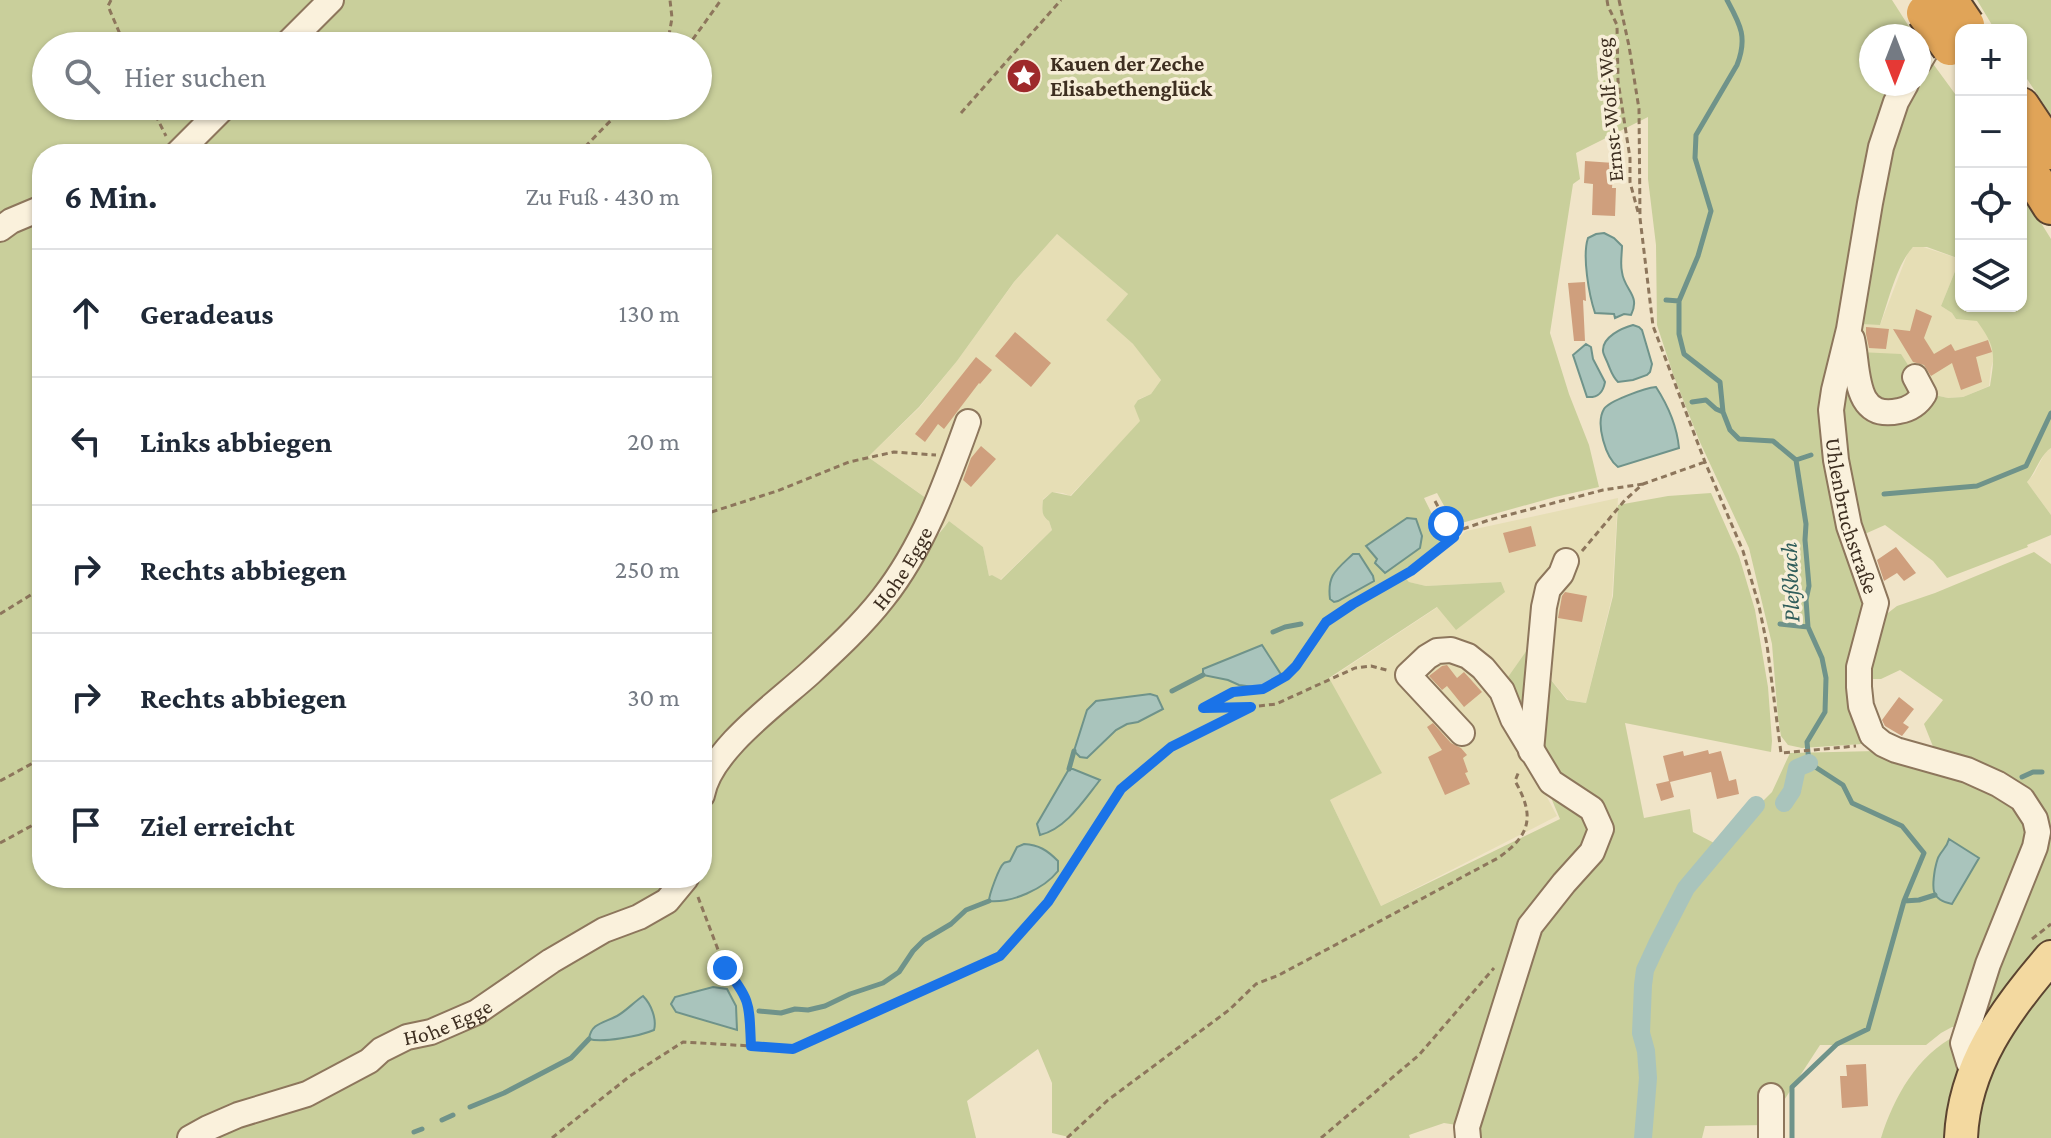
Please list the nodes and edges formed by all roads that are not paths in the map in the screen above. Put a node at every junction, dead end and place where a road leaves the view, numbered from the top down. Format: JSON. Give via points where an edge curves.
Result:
{"nodes":[{"id":1,"x":331,"y":0,"type":"edge"},
{"id":2,"x":299,"y":32,"type":"edge"},
{"id":3,"x":1899,"y":96,"type":"edge"},
{"id":4,"x":2027,"y":115,"type":"edge"},
{"id":5,"x":208,"y":120,"type":"edge"},
{"id":6,"x":178,"y":144,"type":"edge"},
{"id":7,"x":2051,"y":151,"type":"edge"},
{"id":8,"x":2027,"y":168,"type":"edge"},
{"id":9,"x":2051,"y":206,"type":"edge"},
{"id":10,"x":32,"y":212,"type":"edge"},
{"id":11,"x":0,"y":229,"type":"edge"},
{"id":12,"x":1849,"y":329,"type":"junction"},
{"id":13,"x":1915,"y":377,"type":"dead end"},
{"id":14,"x":968,"y":422,"type":"dead end"},
{"id":15,"x":1572,"y":559,"type":"road end"},
{"id":16,"x":1462,"y":733,"type":"dead end"},
{"id":17,"x":1534,"y":755,"type":"junction"},
{"id":18,"x":712,"y":769,"type":"edge"},
{"id":19,"x":685,"y":888,"type":"edge"},
{"id":20,"x":2038,"y":952,"type":"edge"},
{"id":21,"x":1975,"y":1070,"type":"junction"},
{"id":22,"x":1771,"y":1096,"type":"dead end"},
{"id":23,"x":190,"y":1138,"type":"edge"},
{"id":24,"x":1468,"y":1138,"type":"edge"},
{"id":25,"x":1771,"y":1138,"type":"edge"},
{"id":26,"x":1961,"y":1138,"type":"edge"}],
"edges":[{"from":1,"to":2,"type":"street"},
{"from":3,"to":12,"type":"street","name":"Uhlenbruchstraße","via":[[1881,147]]},
{"from":4,"to":7,"type":"highway"},
{"from":5,"to":6,"type":"street"},
{"from":8,"to":9,"type":"highway"},
{"from":10,"to":11,"type":"street"},
{"from":12,"to":13,"type":"street","via":[[1857,380],[1873,408],[1887,414],[1908,410],[1924,394]]},
{"from":12,"to":21,"type":"street","name":"Uhlenbruchstraße","via":[[1834,390],[1832,436],[1849,526],[1876,603],[1859,667],[1866,721],[1883,744],[1967,770],[2022,799],[2038,832],[1963,1043]]},
{"from":14,"to":18,"type":"street","name":"Hohe Egge","via":[[922,537],[883,599]]},
{"from":15,"to":17,"type":"street","via":[[1548,589],[1544,607]]},
{"from":16,"to":17,"type":"street","via":[[1408,675],[1437,651],[1468,656],[1483,668],[1502,691]]},
{"from":17,"to":24,"type":"street","via":[[1551,782],[1592,809],[1601,829],[1592,852],[1530,926],[1467,1127]]},
{"from":19,"to":23,"type":"street","name":"Hohe Egge","via":[[551,961],[477,1012],[407,1037],[307,1094],[238,1115]]},
{"from":20,"to":21,"type":"main road"},
{"from":21,"to":26,"type":"main road"},
{"from":22,"to":25,"type":"street"}]}
